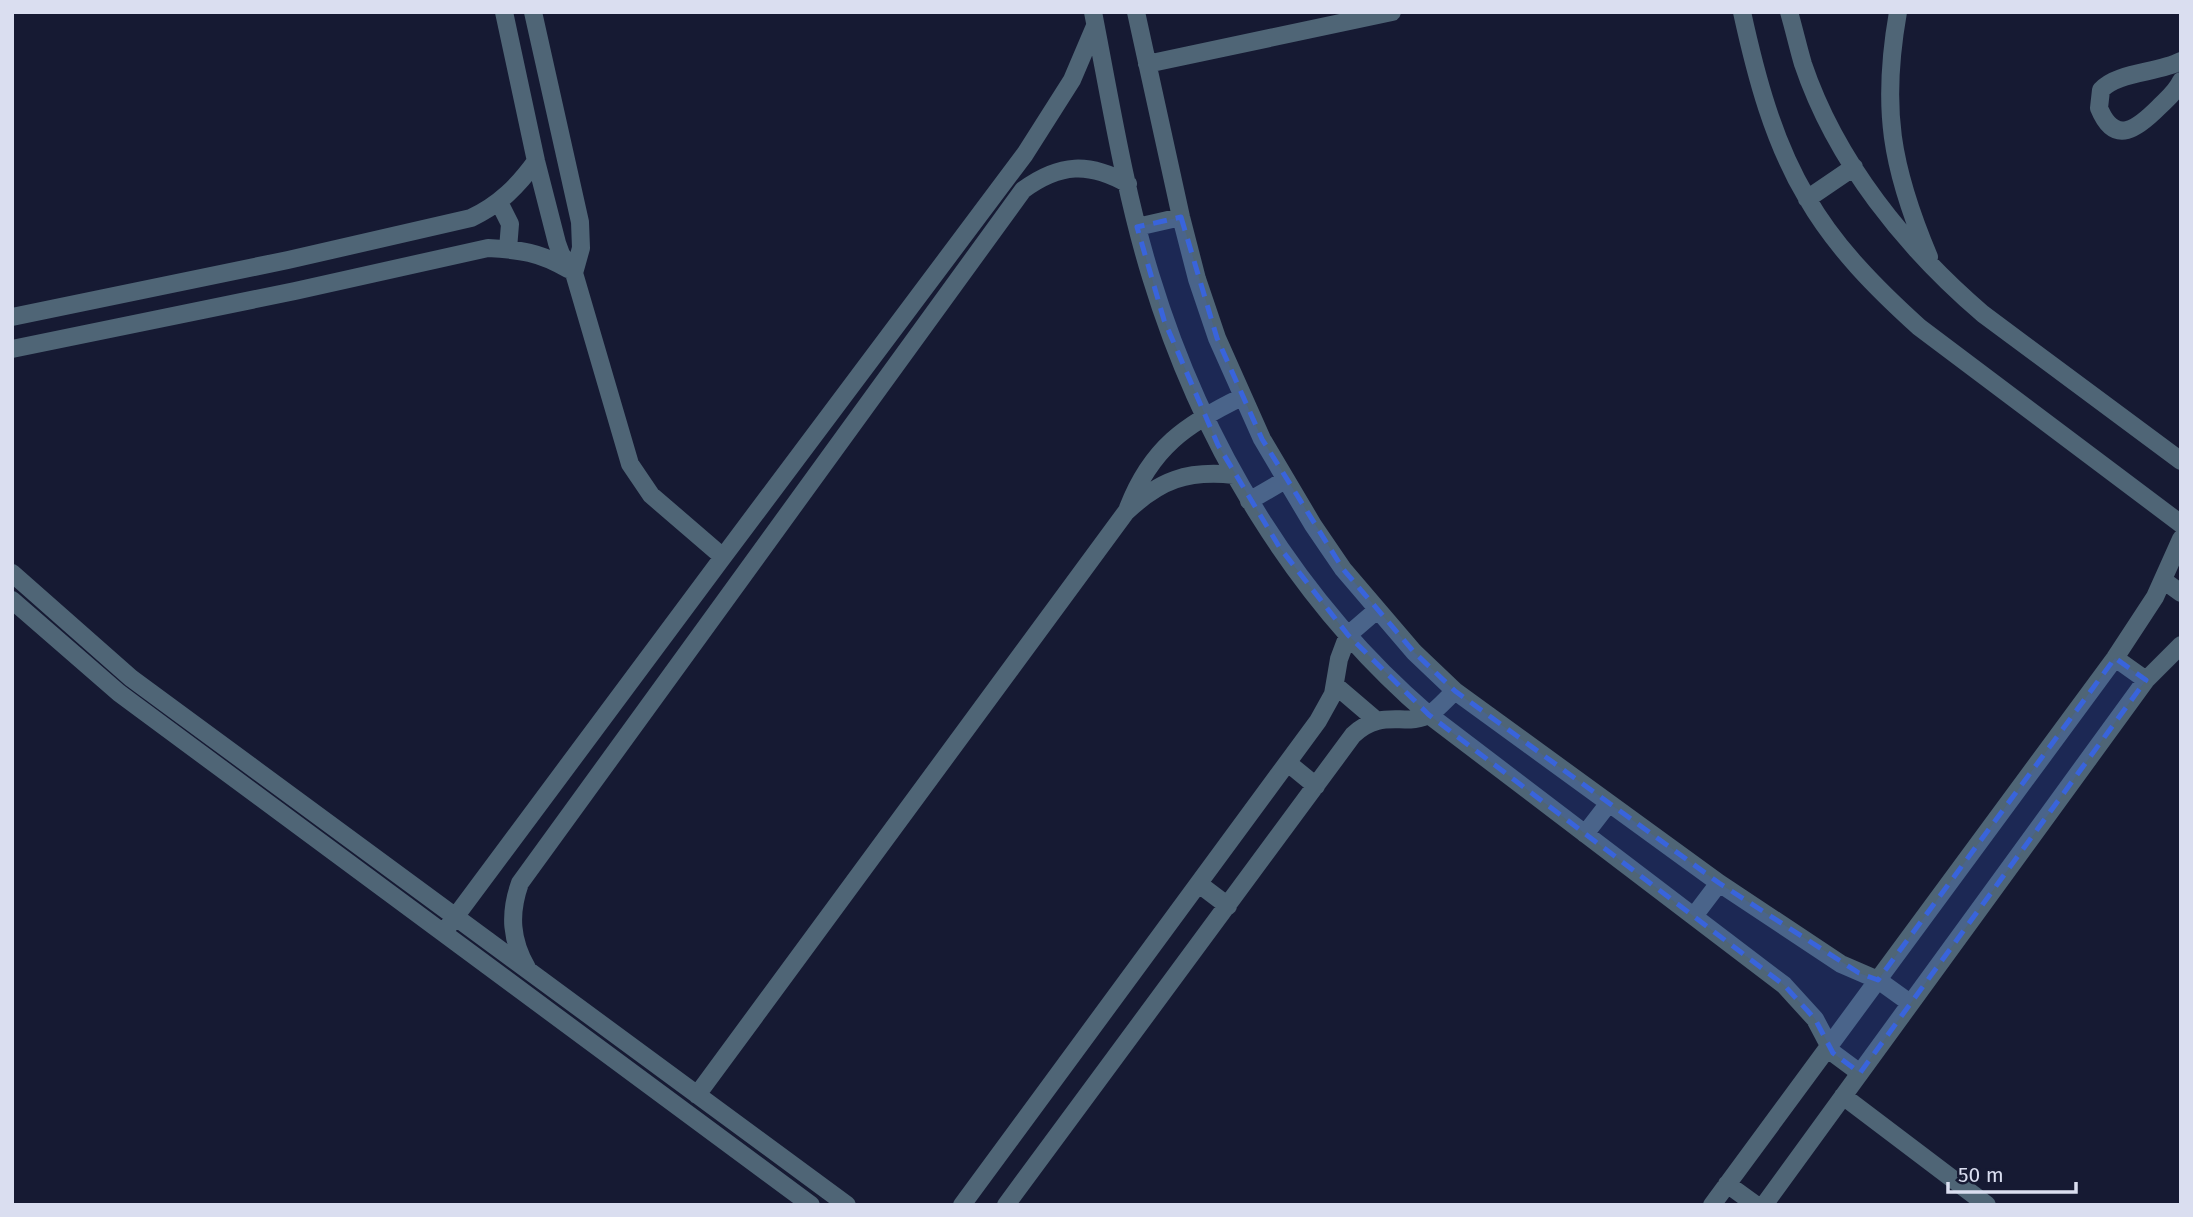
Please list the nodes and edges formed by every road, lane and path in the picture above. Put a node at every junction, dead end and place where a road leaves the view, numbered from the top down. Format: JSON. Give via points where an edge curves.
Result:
{"nodes":[{"id":1,"x":504,"y":12,"type":"edge"},
{"id":2,"x":533,"y":12,"type":"edge"},
{"id":3,"x":1136,"y":12,"type":"edge"},
{"id":4,"x":1392,"y":12,"type":"edge"},
{"id":5,"x":1742,"y":12,"type":"edge"},
{"id":6,"x":1789,"y":12,"type":"edge"},
{"id":7,"x":1898,"y":12,"type":"edge"},
{"id":8,"x":1094,"y":19,"type":"edge"},
{"id":9,"x":2181,"y":61,"type":"edge"},
{"id":10,"x":1147,"y":64,"type":"junction"},
{"id":11,"x":2181,"y":81,"type":"edge"},
{"id":12,"x":536,"y":161,"type":"junction"},
{"id":13,"x":1854,"y":167,"type":"junction"},
{"id":14,"x":1128,"y":184,"type":"junction"},
{"id":15,"x":1807,"y":199,"type":"junction"},
{"id":16,"x":499,"y":202,"type":"junction"},
{"id":17,"x":985,"y":207,"type":"junction"},
{"id":18,"x":1181,"y":217,"type":"junction"},
{"id":19,"x":1002,"y":219,"type":"junction"},
{"id":20,"x":1137,"y":227,"type":"junction"},
{"id":21,"x":508,"y":249,"type":"junction"},
{"id":22,"x":289,"y":260,"type":"junction"},
{"id":23,"x":1934,"y":270,"type":"junction"},
{"id":24,"x":574,"y":273,"type":"junction"},
{"id":25,"x":166,"y":285,"type":"junction"},
{"id":26,"x":295,"y":291,"type":"junction"},
{"id":27,"x":37,"y":312,"type":"junction"},
{"id":28,"x":172,"y":315,"type":"junction"},
{"id":29,"x":12,"y":317,"type":"edge"},
{"id":30,"x":43,"y":342,"type":"junction"},
{"id":31,"x":12,"y":349,"type":"edge"},
{"id":32,"x":1242,"y":397,"type":"junction"},
{"id":33,"x":1203,"y":415,"type":"junction"},
{"id":34,"x":796,"y":459,"type":"junction"},
{"id":35,"x":2181,"y":461,"type":"edge"},
{"id":36,"x":816,"y":475,"type":"junction"},
{"id":37,"x":1234,"y":475,"type":"junction"},
{"id":38,"x":1285,"y":480,"type":"junction"},
{"id":39,"x":1249,"y":501,"type":"junction"},
{"id":40,"x":1126,"y":512,"type":"junction"},
{"id":41,"x":2181,"y":524,"type":"edge"},
{"id":42,"x":2181,"y":539,"type":"edge"},
{"id":43,"x":723,"y":556,"type":"junction"},
{"id":44,"x":12,"y":573,"type":"edge"},
{"id":45,"x":2163,"y":580,"type":"junction"},
{"id":46,"x":2181,"y":593,"type":"edge"},
{"id":47,"x":12,"y":600,"type":"edge"},
{"id":48,"x":1377,"y":610,"type":"junction"},
{"id":49,"x":1348,"y":635,"type":"junction"},
{"id":50,"x":2181,"y":645,"type":"edge"},
{"id":51,"x":2115,"y":658,"type":"junction"},
{"id":52,"x":2146,"y":680,"type":"junction"},
{"id":53,"x":1335,"y":685,"type":"junction"},
{"id":54,"x":1455,"y":691,"type":"junction"},
{"id":55,"x":1429,"y":715,"type":"junction"},
{"id":56,"x":1376,"y":720,"type":"junction"},
{"id":57,"x":224,"y":748,"type":"junction"},
{"id":58,"x":213,"y":763,"type":"junction"},
{"id":59,"x":1288,"y":763,"type":"junction"},
{"id":60,"x":1316,"y":786,"type":"junction"},
{"id":61,"x":1609,"y":803,"type":"junction"},
{"id":62,"x":1585,"y":834,"type":"junction"},
{"id":63,"x":1719,"y":883,"type":"junction"},
{"id":64,"x":1199,"y":884,"type":"junction"},
{"id":65,"x":1228,"y":906,"type":"junction"},
{"id":66,"x":1693,"y":916,"type":"junction"},
{"id":67,"x":456,"y":917,"type":"junction"},
{"id":68,"x":444,"y":932,"type":"junction"},
{"id":69,"x":527,"y":968,"type":"junction"},
{"id":70,"x":1878,"y":979,"type":"junction"},
{"id":71,"x":1910,"y":1003,"type":"junction"},
{"id":72,"x":1829,"y":1046,"type":"junction"},
{"id":73,"x":1860,"y":1073,"type":"junction"},
{"id":74,"x":698,"y":1095,"type":"junction"},
{"id":75,"x":1843,"y":1096,"type":"junction"},
{"id":76,"x":1727,"y":1184,"type":"junction"},
{"id":77,"x":820,"y":1186,"type":"junction"},
{"id":78,"x":810,"y":1204,"type":"edge"},
{"id":79,"x":847,"y":1205,"type":"edge"},
{"id":80,"x":961,"y":1205,"type":"edge"},
{"id":81,"x":1006,"y":1205,"type":"edge"},
{"id":82,"x":1712,"y":1205,"type":"edge"},
{"id":83,"x":1756,"y":1205,"type":"edge"},
{"id":84,"x":1764,"y":1205,"type":"edge"},
{"id":85,"x":1987,"y":1205,"type":"edge"}],
"edges":[{"from":1,"to":12,"type":"street"},
{"from":2,"to":24,"type":"street","via":[[580,222],[581,248]]},
{"from":3,"to":10,"type":"street"},
{"from":4,"to":10,"type":"street"},
{"from":5,"to":15,"type":"street","via":[[1766,106]]},
{"from":6,"to":13,"type":"street","via":[[1804,65]]},
{"from":7,"to":23,"type":"street","via":[[1891,53],[1892,142],[1902,185]]},
{"from":8,"to":14,"type":"street"},
{"from":8,"to":17,"type":"street","via":[[1080,62],[1058,106]]},
{"from":9,"to":11,"type":"street","via":[[2111,82],[2101,90],[2099,108],[2110,125],[2129,131],[2142,124]]},
{"from":10,"to":18,"type":"street"},
{"from":12,"to":16,"type":"street"},
{"from":12,"to":24,"type":"street","via":[[556,243]]},
{"from":13,"to":15,"type":"street"},
{"from":13,"to":23,"type":"street"},
{"from":14,"to":19,"type":"street","via":[[1094,169],[1056,171],[1023,190]]},
{"from":14,"to":20,"type":"street"},
{"from":15,"to":41,"type":"street","via":[[1857,265],[1919,327]]},
{"from":16,"to":21,"type":"street","via":[[510,224]]},
{"from":16,"to":22,"type":"street","via":[[471,218]]},
{"from":17,"to":19,"type":"street"},
{"from":17,"to":34,"type":"street"},
{"from":18,"to":20,"type":"street"},
{"from":18,"to":32,"type":"street","via":[[1197,279]]},
{"from":19,"to":36,"type":"street"},
{"from":20,"to":33,"type":"street","via":[[1164,320]]},
{"from":21,"to":24,"type":"street","via":[[547,256]]},
{"from":21,"to":26,"type":"street","via":[[488,248]]},
{"from":22,"to":25,"type":"street"},
{"from":22,"to":26,"type":"street"},
{"from":23,"to":35,"type":"street","via":[[1983,314]]},
{"from":24,"to":43,"type":"street","via":[[630,464],[651,495]]},
{"from":25,"to":27,"type":"street"},
{"from":25,"to":28,"type":"street"},
{"from":26,"to":28,"type":"street"},
{"from":27,"to":29,"type":"street"},
{"from":27,"to":30,"type":"street"},
{"from":28,"to":30,"type":"street"},
{"from":30,"to":31,"type":"street"},
{"from":32,"to":33,"type":"street"},
{"from":32,"to":38,"type":"street"},
{"from":33,"to":37,"type":"street"},
{"from":33,"to":40,"type":"street","via":[[1182,429],[1156,457]]},
{"from":34,"to":36,"type":"street"},
{"from":34,"to":43,"type":"street"},
{"from":36,"to":69,"type":"street","via":[[520,883],[514,900],[513,936]]},
{"from":37,"to":39,"type":"street"},
{"from":37,"to":40,"type":"street","via":[[1186,475],[1154,490]]},
{"from":38,"to":39,"type":"street"},
{"from":38,"to":48,"type":"street","via":[[1328,547]]},
{"from":39,"to":49,"type":"street"},
{"from":40,"to":74,"type":"street"},
{"from":42,"to":45,"type":"street"},
{"from":43,"to":67,"type":"street"},
{"from":44,"to":57,"type":"street","via":[[122,671]]},
{"from":45,"to":46,"type":"street"},
{"from":45,"to":51,"type":"street"},
{"from":47,"to":58,"type":"street","via":[[119,693]]},
{"from":48,"to":49,"type":"street"},
{"from":48,"to":54,"type":"street"},
{"from":49,"to":53,"type":"street"},
{"from":49,"to":55,"type":"street"},
{"from":50,"to":52,"type":"street"},
{"from":51,"to":52,"type":"street"},
{"from":51,"to":70,"type":"street"},
{"from":52,"to":71,"type":"street"},
{"from":53,"to":56,"type":"street"},
{"from":53,"to":59,"type":"street","via":[[1324,712]]},
{"from":54,"to":55,"type":"street"},
{"from":54,"to":61,"type":"street"},
{"from":55,"to":56,"type":"street"},
{"from":55,"to":62,"type":"street"},
{"from":56,"to":60,"type":"street","via":[[1353,735]]},
{"from":57,"to":58,"type":"street"},
{"from":57,"to":67,"type":"street"},
{"from":58,"to":68,"type":"street"},
{"from":59,"to":60,"type":"street"},
{"from":59,"to":64,"type":"street"},
{"from":60,"to":65,"type":"street"},
{"from":61,"to":62,"type":"street"},
{"from":61,"to":63,"type":"street"},
{"from":62,"to":66,"type":"street"},
{"from":63,"to":66,"type":"street"},
{"from":63,"to":70,"type":"street","via":[[1841,964]]},
{"from":64,"to":65,"type":"street"},
{"from":64,"to":80,"type":"street"},
{"from":65,"to":81,"type":"street"},
{"from":66,"to":72,"type":"street","via":[[1790,990],[1815,1019]]},
{"from":67,"to":68,"type":"street"},
{"from":67,"to":69,"type":"street"},
{"from":68,"to":78,"type":"street"},
{"from":69,"to":74,"type":"street"},
{"from":70,"to":71,"type":"street"},
{"from":70,"to":72,"type":"street"},
{"from":71,"to":73,"type":"street"},
{"from":72,"to":73,"type":"street"},
{"from":72,"to":76,"type":"street"},
{"from":73,"to":75,"type":"street"},
{"from":74,"to":77,"type":"street"},
{"from":75,"to":84,"type":"street"},
{"from":75,"to":85,"type":"street"},
{"from":76,"to":82,"type":"street"},
{"from":76,"to":83,"type":"street"},
{"from":77,"to":78,"type":"street"},
{"from":77,"to":79,"type":"street"}]}
